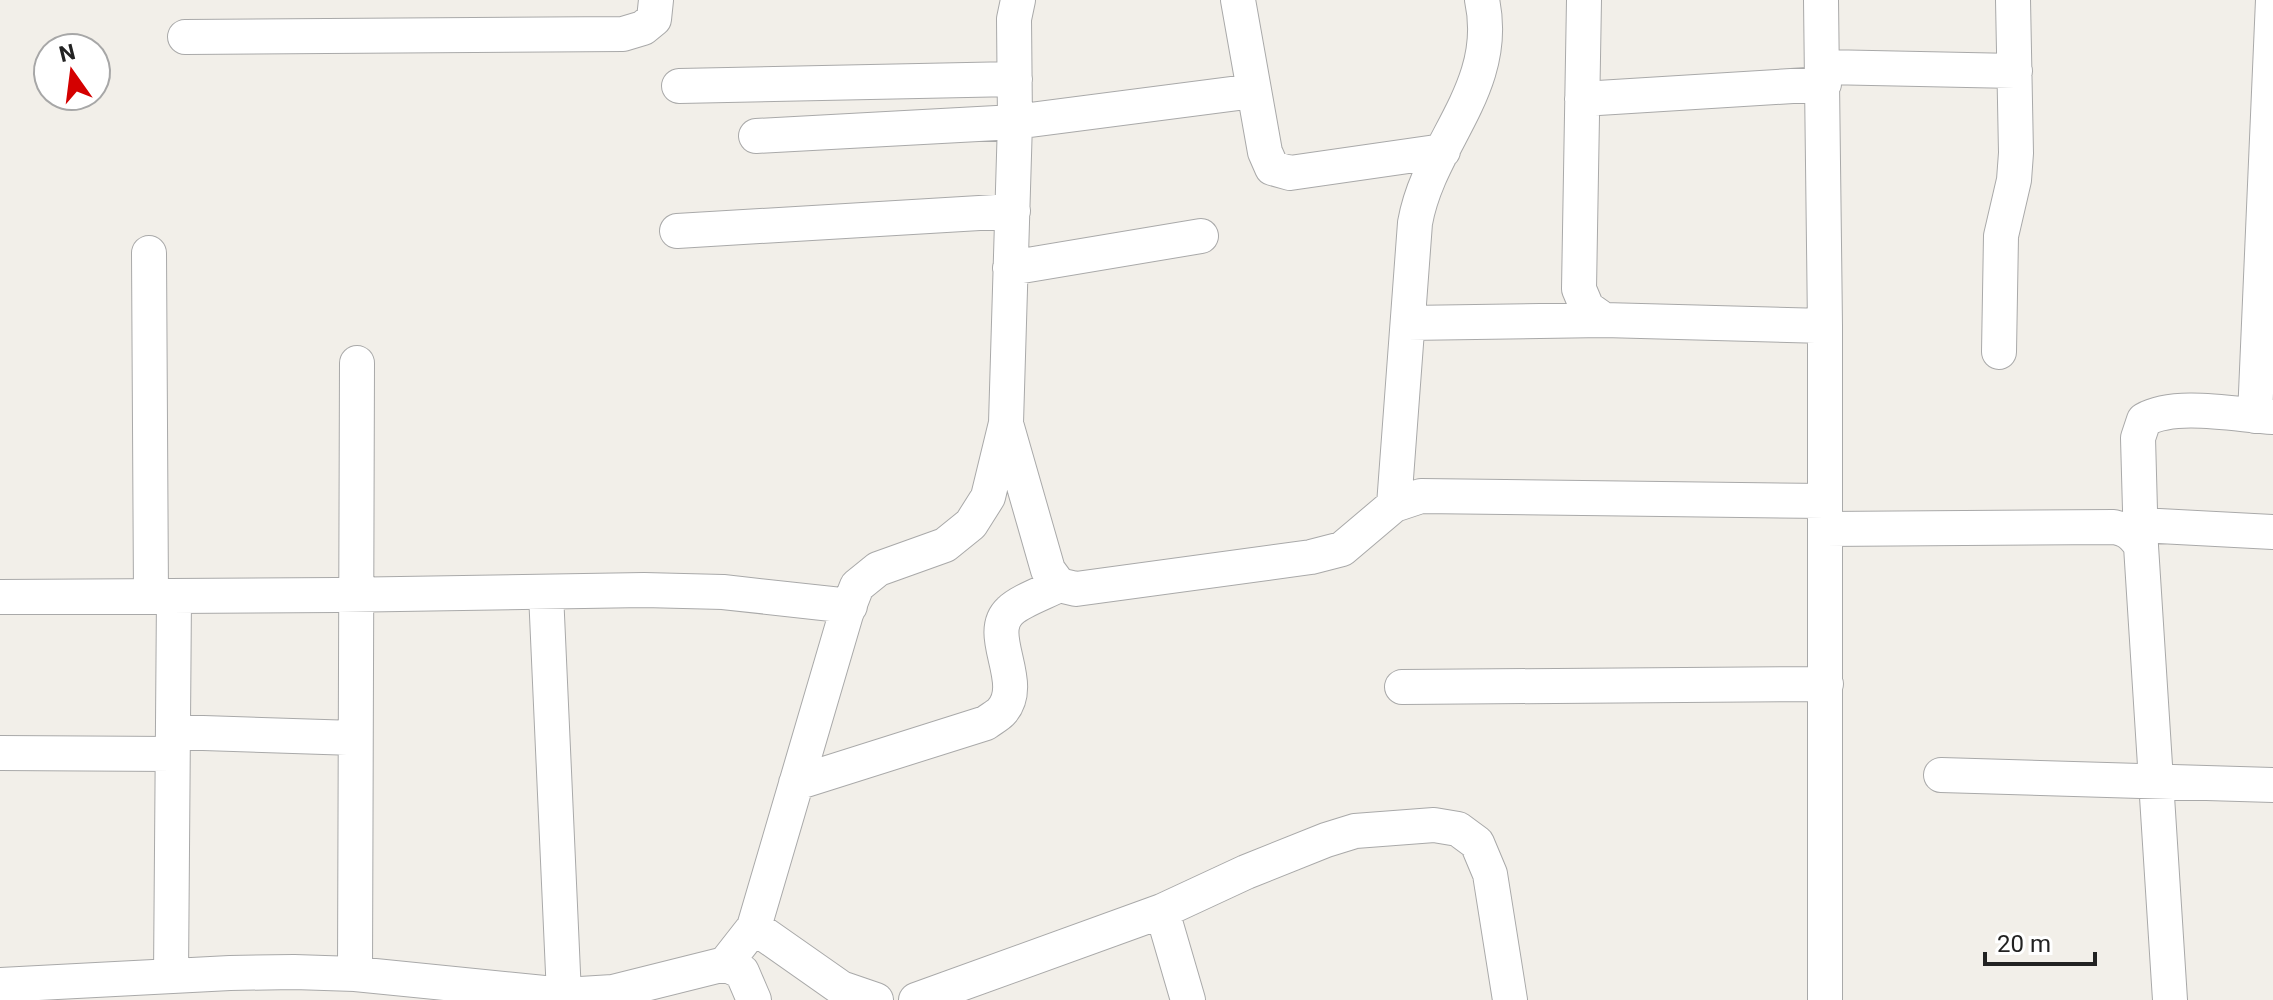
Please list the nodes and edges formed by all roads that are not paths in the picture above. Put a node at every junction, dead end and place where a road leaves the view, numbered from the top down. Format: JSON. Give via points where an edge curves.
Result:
{"nodes":[{"id":1,"x":656,"y":0,"type":"edge"},
{"id":2,"x":1018,"y":0,"type":"edge"},
{"id":3,"x":1238,"y":0,"type":"edge"},
{"id":4,"x":1482,"y":0,"type":"edge"},
{"id":5,"x":1584,"y":0,"type":"edge"},
{"id":6,"x":1821,"y":0,"type":"edge"},
{"id":7,"x":2013,"y":0,"type":"edge"},
{"id":8,"x":2273,"y":0,"type":"edge"},
{"id":9,"x":185,"y":37,"type":"dead end"},
{"id":10,"x":2015,"y":71,"type":"junction"},
{"id":11,"x":1824,"y":75,"type":"junction"},
{"id":12,"x":1015,"y":79,"type":"junction"},
{"id":13,"x":679,"y":86,"type":"dead end"},
{"id":14,"x":1254,"y":91,"type":"junction"},
{"id":15,"x":1582,"y":99,"type":"junction"},
{"id":16,"x":1015,"y":122,"type":"junction"},
{"id":17,"x":756,"y":136,"type":"dead end"},
{"id":18,"x":1443,"y":151,"type":"junction"},
{"id":19,"x":1013,"y":211,"type":"junction"},
{"id":20,"x":677,"y":231,"type":"dead end"},
{"id":21,"x":1201,"y":236,"type":"dead end"},
{"id":22,"x":149,"y":253,"type":"dead end"},
{"id":23,"x":1010,"y":268,"type":"junction"},
{"id":24,"x":1604,"y":320,"type":"junction"},
{"id":25,"x":1408,"y":323,"type":"junction"},
{"id":26,"x":1825,"y":326,"type":"junction"},
{"id":27,"x":1999,"y":352,"type":"dead end"},
{"id":28,"x":357,"y":363,"type":"dead end"},
{"id":29,"x":2264,"y":416,"type":"edge"},
{"id":30,"x":1006,"y":423,"type":"junction"},
{"id":31,"x":1394,"y":505,"type":"junction"},
{"id":32,"x":1825,"y":515,"type":"junction"},
{"id":33,"x":2273,"y":532,"type":"edge"},
{"id":34,"x":2140,"y":536,"type":"junction"},
{"id":35,"x":1059,"y":585,"type":"junction"},
{"id":36,"x":546,"y":593,"type":"junction"},
{"id":37,"x":355,"y":595,"type":"junction"},
{"id":38,"x":162,"y":596,"type":"junction"},
{"id":39,"x":0,"y":597,"type":"edge"},
{"id":40,"x":850,"y":606,"type":"junction"},
{"id":41,"x":1826,"y":684,"type":"junction"},
{"id":42,"x":1402,"y":687,"type":"dead end"},
{"id":43,"x":355,"y":738,"type":"junction"},
{"id":44,"x":172,"y":743,"type":"junction"},
{"id":45,"x":0,"y":753,"type":"edge"},
{"id":46,"x":1941,"y":775,"type":"dead end"},
{"id":47,"x":796,"y":783,"type":"junction"},
{"id":48,"x":2157,"y":783,"type":"junction"},
{"id":49,"x":2273,"y":785,"type":"edge"},
{"id":50,"x":1162,"y":911,"type":"junction"},
{"id":51,"x":754,"y":927,"type":"junction"},
{"id":52,"x":725,"y":964,"type":"junction"},
{"id":53,"x":355,"y":974,"type":"junction"},
{"id":54,"x":171,"y":976,"type":"junction"},
{"id":55,"x":6,"y":990,"type":"edge"},
{"id":56,"x":564,"y":995,"type":"junction"},
{"id":57,"x":754,"y":1000,"type":"edge"},
{"id":58,"x":876,"y":1000,"type":"edge"},
{"id":59,"x":916,"y":1000,"type":"edge"},
{"id":60,"x":1188,"y":1000,"type":"edge"},
{"id":61,"x":1510,"y":1000,"type":"edge"},
{"id":62,"x":1825,"y":1000,"type":"edge"},
{"id":63,"x":2170,"y":1000,"type":"edge"}],
"edges":[{"from":1,"to":9,"type":"street","via":[[654,19],[623,34]]},
{"from":2,"to":12,"type":"street"},
{"from":3,"to":14,"type":"street"},
{"from":4,"to":18,"type":"street","via":[[1487,23],[1483,61]]},
{"from":5,"to":15,"type":"street"},
{"from":6,"to":11,"type":"street"},
{"from":7,"to":10,"type":"street"},
{"from":8,"to":29,"type":"street"},
{"from":10,"to":11,"type":"street"},
{"from":10,"to":27,"type":"street","via":[[2016,153],[2001,236]]},
{"from":11,"to":15,"type":"street"},
{"from":11,"to":26,"type":"street"},
{"from":12,"to":13,"type":"street"},
{"from":12,"to":16,"type":"street"},
{"from":14,"to":16,"type":"street"},
{"from":14,"to":18,"type":"street","via":[[1272,168],[1290,173]]},
{"from":15,"to":24,"type":"street","via":[[1579,289],[1587,308]]},
{"from":16,"to":17,"type":"street"},
{"from":16,"to":19,"type":"street"},
{"from":18,"to":25,"type":"street","via":[[1418,203]]},
{"from":19,"to":20,"type":"street"},
{"from":19,"to":23,"type":"street"},
{"from":21,"to":23,"type":"street"},
{"from":22,"to":38,"type":"street"},
{"from":23,"to":30,"type":"street"},
{"from":24,"to":25,"type":"street"},
{"from":24,"to":26,"type":"street"},
{"from":25,"to":31,"type":"street"},
{"from":26,"to":32,"type":"street"},
{"from":28,"to":37,"type":"street"},
{"from":29,"to":34,"type":"street","via":[[2177,411],[2158,412],[2144,420],[2138,438]]},
{"from":30,"to":35,"type":"street","via":[[1048,570]]},
{"from":30,"to":40,"type":"street","via":[[988,497],[971,524],[945,545],[878,569],[857,586]]},
{"from":31,"to":32,"type":"street","via":[[1421,496],[1460,494]]},
{"from":31,"to":35,"type":"street","via":[[1342,549],[1311,557],[1076,589]]},
{"from":32,"to":34,"type":"street","via":[[2114,527]]},
{"from":32,"to":41,"type":"street"},
{"from":33,"to":34,"type":"street"},
{"from":34,"to":48,"type":"street"},
{"from":35,"to":47,"type":"street","via":[[1010,610],[1002,622],[1009,695],[1003,710],[986,723]]},
{"from":36,"to":37,"type":"street"},
{"from":36,"to":40,"type":"street","via":[[723,592]]},
{"from":36,"to":56,"type":"street"},
{"from":37,"to":38,"type":"street"},
{"from":37,"to":43,"type":"street"},
{"from":38,"to":39,"type":"street"},
{"from":38,"to":44,"type":"street"},
{"from":40,"to":47,"type":"street"},
{"from":41,"to":42,"type":"street"},
{"from":41,"to":62,"type":"street"},
{"from":43,"to":44,"type":"street"},
{"from":43,"to":53,"type":"street"},
{"from":44,"to":45,"type":"street"},
{"from":44,"to":54,"type":"street"},
{"from":46,"to":48,"type":"street"},
{"from":47,"to":51,"type":"street"},
{"from":48,"to":49,"type":"street"},
{"from":48,"to":63,"type":"street"},
{"from":50,"to":59,"type":"street"},
{"from":50,"to":60,"type":"street"},
{"from":50,"to":61,"type":"street","via":[[1283,855],[1355,831],[1434,825],[1458,829],[1477,843],[1490,874]]},
{"from":51,"to":52,"type":"street"},
{"from":51,"to":58,"type":"street","via":[[841,988]]},
{"from":52,"to":56,"type":"street","via":[[613,992]]},
{"from":52,"to":57,"type":"street","via":[[742,972]]},
{"from":53,"to":54,"type":"street"},
{"from":53,"to":56,"type":"street"},
{"from":54,"to":55,"type":"street"}]}
